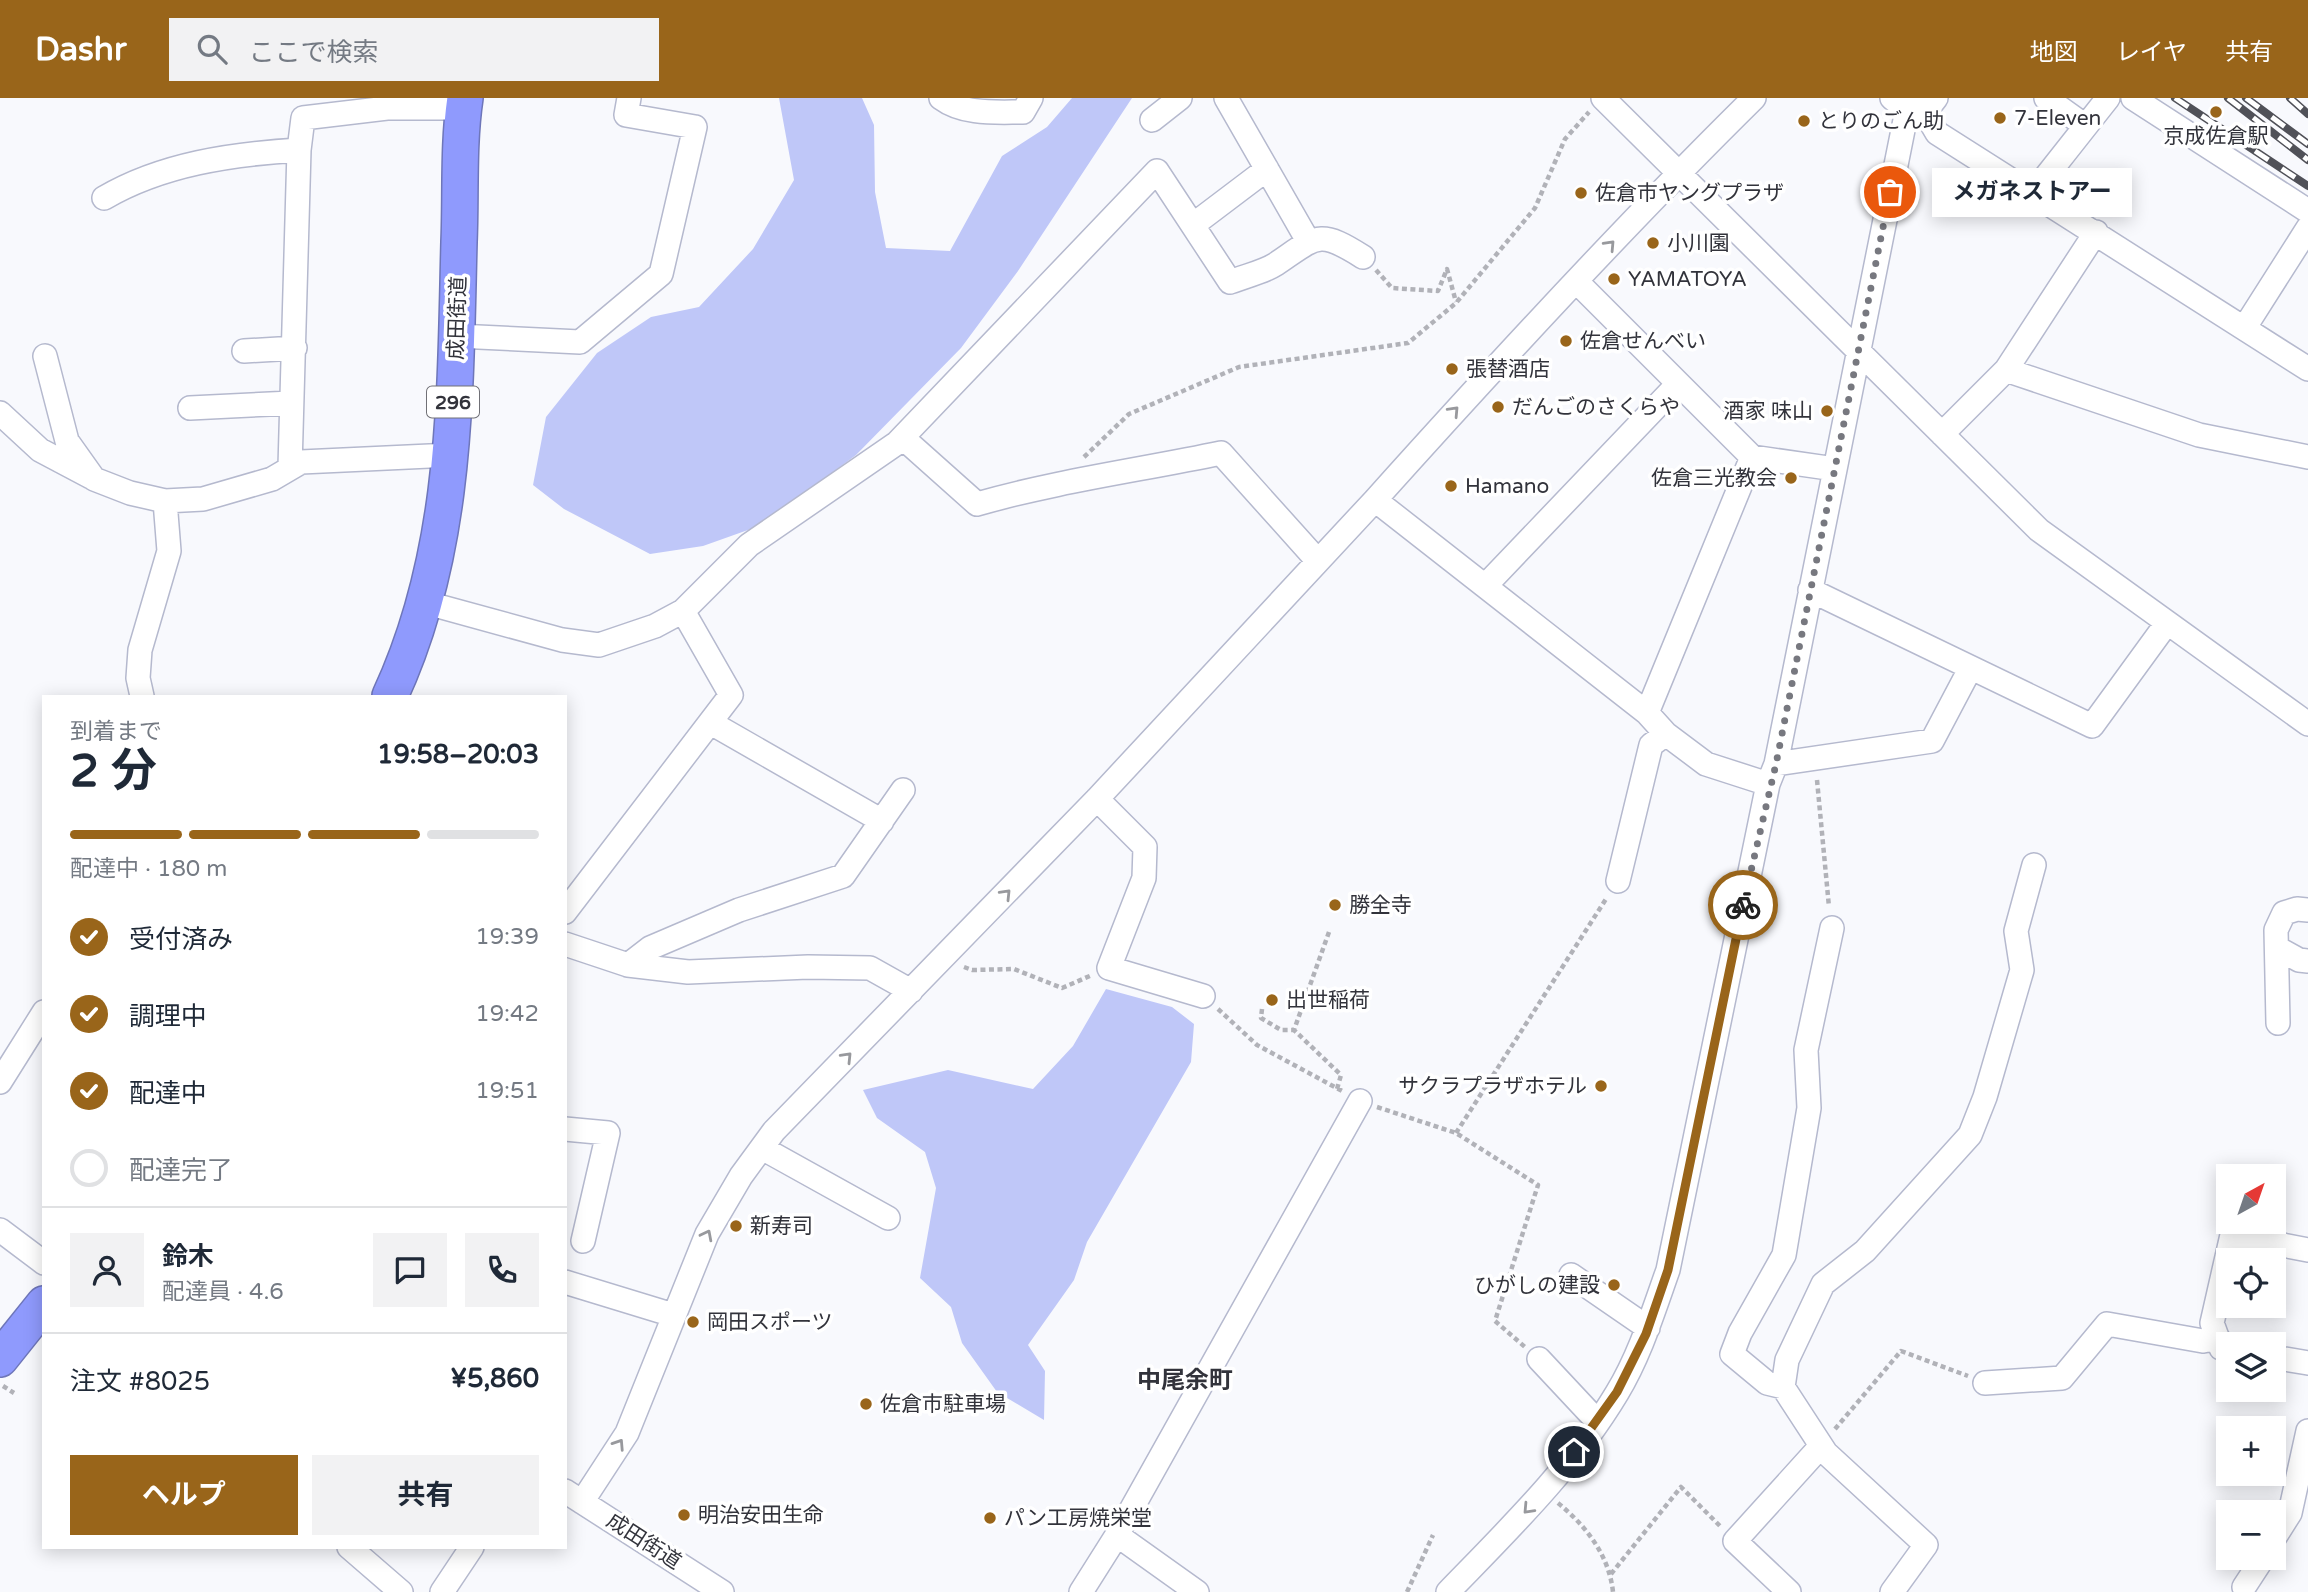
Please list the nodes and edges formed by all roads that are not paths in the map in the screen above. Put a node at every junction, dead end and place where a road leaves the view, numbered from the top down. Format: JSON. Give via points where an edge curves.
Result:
{"nodes":[{"id":1,"x":629,"y":98,"type":"edge"},
{"id":2,"x":941,"y":98,"type":"edge"},
{"id":3,"x":1031,"y":98,"type":"edge"},
{"id":4,"x":1180,"y":98,"type":"edge"},
{"id":5,"x":1226,"y":98,"type":"edge"},
{"id":6,"x":1754,"y":98,"type":"edge"},
{"id":7,"x":2046,"y":98,"type":"edge"},
{"id":8,"x":2108,"y":98,"type":"edge"},
{"id":9,"x":2133,"y":98,"type":"edge"},
{"id":10,"x":1599,"y":102,"type":"edge"},
{"id":11,"x":465,"y":103,"type":"edge"},
{"id":12,"x":1915,"y":104,"type":"edge"},
{"id":13,"x":1152,"y":121,"type":"dead end"},
{"id":14,"x":2084,"y":125,"type":"junction"},
{"id":15,"x":299,"y":150,"type":"junction"},
{"id":16,"x":1267,"y":169,"type":"junction"},
{"id":17,"x":1678,"y":173,"type":"junction"},
{"id":18,"x":2033,"y":193,"type":"junction"},
{"id":19,"x":104,"y":198,"type":"dead end"},
{"id":20,"x":2308,"y":211,"type":"edge"},
{"id":21,"x":1193,"y":225,"type":"junction"},
{"id":22,"x":2308,"y":228,"type":"edge"},
{"id":23,"x":2096,"y":232,"type":"junction"},
{"id":24,"x":1308,"y":241,"type":"junction"},
{"id":25,"x":1363,"y":257,"type":"road end"},
{"id":26,"x":1576,"y":281,"type":"junction"},
{"id":27,"x":2245,"y":327,"type":"junction"},
{"id":28,"x":457,"y":336,"type":"junction"},
{"id":29,"x":295,"y":348,"type":"junction"},
{"id":30,"x":244,"y":351,"type":"dead end"},
{"id":31,"x":1858,"y":351,"type":"junction"},
{"id":32,"x":45,"y":356,"type":"dead end"},
{"id":33,"x":2308,"y":369,"type":"edge"},
{"id":34,"x":2006,"y":370,"type":"junction"},
{"id":35,"x":1678,"y":384,"type":"junction"},
{"id":36,"x":291,"y":403,"type":"junction"},
{"id":37,"x":190,"y":408,"type":"dead end"},
{"id":38,"x":0,"y":413,"type":"edge"},
{"id":39,"x":1942,"y":434,"type":"junction"},
{"id":40,"x":903,"y":438,"type":"junction"},
{"id":41,"x":451,"y":455,"type":"junction"},
{"id":42,"x":1752,"y":457,"type":"junction"},
{"id":43,"x":2308,"y":457,"type":"edge"},
{"id":44,"x":290,"y":467,"type":"junction"},
{"id":45,"x":1835,"y":469,"type":"junction"},
{"id":46,"x":94,"y":479,"type":"junction"},
{"id":47,"x":165,"y":500,"type":"junction"},
{"id":48,"x":1375,"y":500,"type":"junction"},
{"id":49,"x":1317,"y":560,"type":"junction"},
{"id":50,"x":1486,"y":585,"type":"junction"},
{"id":51,"x":1810,"y":590,"type":"junction"},
{"id":52,"x":427,"y":603,"type":"junction"},
{"id":53,"x":682,"y":611,"type":"junction"},
{"id":54,"x":2167,"y":622,"type":"junction"},
{"id":55,"x":1970,"y":669,"type":"junction"},
{"id":56,"x":142,"y":695,"type":"edge"},
{"id":57,"x":390,"y":695,"type":"edge"},
{"id":58,"x":1647,"y":713,"type":"junction"},
{"id":59,"x":711,"y":723,"type":"junction"},
{"id":60,"x":2308,"y":724,"type":"edge"},
{"id":61,"x":1666,"y":734,"type":"junction"},
{"id":62,"x":1772,"y":774,"type":"junction"},
{"id":63,"x":902,"y":790,"type":"dead end"},
{"id":64,"x":1097,"y":799,"type":"junction"},
{"id":65,"x":882,"y":821,"type":"junction"},
{"id":66,"x":2034,"y":865,"type":"dead end"},
{"id":67,"x":1618,"y":880,"type":"road end"},
{"id":68,"x":567,"y":909,"type":"edge"},
{"id":69,"x":2308,"y":910,"type":"edge"},
{"id":70,"x":1832,"y":928,"type":"road end"},
{"id":71,"x":567,"y":945,"type":"edge"},
{"id":72,"x":2277,"y":948,"type":"junction"},
{"id":73,"x":2308,"y":961,"type":"edge"},
{"id":74,"x":628,"y":965,"type":"junction"},
{"id":75,"x":911,"y":991,"type":"junction"},
{"id":76,"x":1203,"y":996,"type":"road end"},
{"id":77,"x":42,"y":1015,"type":"edge"},
{"id":78,"x":2278,"y":1023,"type":"dead end"},
{"id":79,"x":0,"y":1082,"type":"edge"},
{"id":80,"x":1360,"y":1101,"type":"road end"},
{"id":81,"x":567,"y":1129,"type":"edge"},
{"id":82,"x":762,"y":1147,"type":"junction"},
{"id":83,"x":888,"y":1218,"type":"dead end"},
{"id":84,"x":0,"y":1230,"type":"edge"},
{"id":85,"x":583,"y":1241,"type":"dead end"},
{"id":86,"x":2308,"y":1250,"type":"edge"},
{"id":87,"x":42,"y":1262,"type":"edge"},
{"id":88,"x":1571,"y":1275,"type":"dead end"},
{"id":89,"x":567,"y":1283,"type":"edge"},
{"id":90,"x":42,"y":1306,"type":"edge"},
{"id":91,"x":673,"y":1315,"type":"junction"},
{"id":92,"x":1648,"y":1328,"type":"junction"},
{"id":93,"x":2217,"y":1332,"type":"edge"},
{"id":94,"x":2216,"y":1343,"type":"edge"},
{"id":95,"x":0,"y":1359,"type":"edge"},
{"id":96,"x":1539,"y":1359,"type":"road end"},
{"id":97,"x":2286,"y":1359,"type":"edge"},
{"id":98,"x":2308,"y":1363,"type":"edge"},
{"id":99,"x":1985,"y":1383,"type":"road end"},
{"id":100,"x":1783,"y":1387,"type":"junction"},
{"id":101,"x":1597,"y":1421,"type":"junction"},
{"id":102,"x":2308,"y":1431,"type":"edge"},
{"id":103,"x":1821,"y":1446,"type":"junction"},
{"id":104,"x":574,"y":1496,"type":"edge"},
{"id":105,"x":2286,"y":1520,"type":"edge"},
{"id":106,"x":1117,"y":1535,"type":"junction"},
{"id":107,"x":351,"y":1549,"type":"edge"},
{"id":108,"x":471,"y":1549,"type":"edge"},
{"id":109,"x":2255,"y":1570,"type":"edge"},
{"id":110,"x":2244,"y":1587,"type":"dead end"},
{"id":111,"x":401,"y":1592,"type":"edge"},
{"id":112,"x":442,"y":1592,"type":"edge"},
{"id":113,"x":722,"y":1592,"type":"edge"},
{"id":114,"x":1082,"y":1592,"type":"edge"},
{"id":115,"x":1197,"y":1592,"type":"edge"},
{"id":116,"x":1448,"y":1592,"type":"edge"},
{"id":117,"x":1789,"y":1592,"type":"edge"},
{"id":118,"x":1892,"y":1592,"type":"edge"}],
"edges":[{"from":1,"to":28,"type":"street","via":[[626,115],[695,127],[661,274],[580,342]]},
{"from":2,"to":3,"type":"street","via":[[981,112],[1023,113]]},
{"from":4,"to":13,"type":"street"},
{"from":5,"to":16,"type":"street"},
{"from":6,"to":17,"type":"street"},
{"from":7,"to":14,"type":"street"},
{"from":8,"to":14,"type":"street"},
{"from":9,"to":20,"type":"street"},
{"from":10,"to":17,"type":"street"},
{"from":11,"to":15,"type":"street","via":[[303,118]]},
{"from":11,"to":28,"type":"highway","name":"成田街道","number":"296"},
{"from":12,"to":18,"type":"street","via":[[1937,133]]},
{"from":12,"to":31,"type":"street"},
{"from":14,"to":18,"type":"street"},
{"from":15,"to":19,"type":"street","via":[[198,162],[136,179]]},
{"from":15,"to":29,"type":"street"},
{"from":16,"to":21,"type":"street"},
{"from":16,"to":24,"type":"street"},
{"from":26,"to":17,"type":"street","one_way":true},
{"from":17,"to":31,"type":"street"},
{"from":18,"to":23,"type":"street"},
{"from":21,"to":24,"type":"street","via":[[1230,282],[1274,266]]},
{"from":21,"to":40,"type":"street","via":[[1157,171]]},
{"from":22,"to":27,"type":"street"},
{"from":23,"to":27,"type":"street"},
{"from":23,"to":34,"type":"street"},
{"from":24,"to":25,"type":"street","via":[[1317,237],[1342,244]]},
{"from":26,"to":35,"type":"street"},
{"from":48,"to":26,"type":"street","one_way":true},
{"from":27,"to":33,"type":"street"},
{"from":28,"to":41,"type":"highway","name":"成田街道","number":"296"},
{"from":29,"to":30,"type":"street"},
{"from":29,"to":36,"type":"street"},
{"from":31,"to":39,"type":"street"},
{"from":31,"to":45,"type":"street"},
{"from":32,"to":46,"type":"street","via":[[67,441]]},
{"from":34,"to":39,"type":"street"},
{"from":34,"to":43,"type":"street","via":[[2199,435]]},
{"from":35,"to":42,"type":"street"},
{"from":35,"to":50,"type":"street"},
{"from":36,"to":37,"type":"street"},
{"from":36,"to":44,"type":"street"},
{"from":38,"to":46,"type":"street","via":[[40,450]]},
{"from":39,"to":54,"type":"street","via":[[2039,530]]},
{"from":40,"to":49,"type":"street","via":[[976,504],[1055,484],[1222,453]]},
{"from":40,"to":53,"type":"street","via":[[749,545]]},
{"from":41,"to":44,"type":"street","via":[[301,462]]},
{"from":41,"to":52,"type":"highway","name":"成田街道","number":"296"},
{"from":42,"to":45,"type":"street"},
{"from":42,"to":58,"type":"street"},
{"from":44,"to":47,"type":"street","via":[[272,479],[202,499]]},
{"from":45,"to":51,"type":"street"},
{"from":46,"to":47,"type":"street"},
{"from":47,"to":56,"type":"street","via":[[169,551],[140,650]]},
{"from":48,"to":49,"type":"street"},
{"from":48,"to":50,"type":"street"},
{"from":49,"to":64,"type":"street"},
{"from":50,"to":58,"type":"street"},
{"from":51,"to":55,"type":"street"},
{"from":51,"to":62,"type":"street"},
{"from":52,"to":53,"type":"street","via":[[562,640],[599,645],[655,626]]},
{"from":52,"to":57,"type":"highway","name":"成田街道","number":"296"},
{"from":53,"to":59,"type":"street","via":[[732,695]]},
{"from":54,"to":55,"type":"street","via":[[2092,726]]},
{"from":54,"to":60,"type":"street"},
{"from":55,"to":62,"type":"street","via":[[1932,741],[1815,758]]},
{"from":58,"to":61,"type":"street"},
{"from":59,"to":65,"type":"street"},
{"from":59,"to":68,"type":"street"},
{"from":61,"to":62,"type":"street","via":[[1706,764]]},
{"from":61,"to":67,"type":"street","via":[[1651,745]]},
{"from":62,"to":92,"type":"street","via":[[1668,1270]]},
{"from":63,"to":65,"type":"street"},
{"from":75,"to":64,"type":"street","one_way":true},
{"from":64,"to":76,"type":"street","via":[[1145,847],[1144,878],[1108,968]]},
{"from":65,"to":74,"type":"street","via":[[843,876],[739,910],[650,948]]},
{"from":66,"to":100,"type":"street","via":[[2016,931],[2022,970],[1970,1135],[1865,1251],[1824,1284],[1787,1360]]},
{"from":69,"to":72,"type":"street","via":[[2284,913],[2276,930]]},
{"from":70,"to":100,"type":"street","via":[[1806,1050],[1809,1108],[1784,1255],[1732,1354],[1767,1383]]},
{"from":71,"to":74,"type":"street"},
{"from":72,"to":73,"type":"street"},
{"from":72,"to":78,"type":"street"},
{"from":74,"to":75,"type":"street","via":[[688,972],[870,968]]},
{"from":82,"to":75,"type":"street","one_way":true},
{"from":77,"to":79,"type":"street"},
{"from":80,"to":106,"type":"street"},
{"from":81,"to":85,"type":"street","via":[[608,1133]]},
{"from":82,"to":83,"type":"street"},
{"from":91,"to":82,"type":"street","one_way":true,"via":[[707,1234]]},
{"from":84,"to":87,"type":"street"},
{"from":86,"to":93,"type":"street","via":[[2232,1235],[2212,1323]]},
{"from":88,"to":92,"type":"street"},
{"from":89,"to":91,"type":"street"},
{"from":90,"to":95,"type":"highway"},
{"from":104,"to":91,"type":"street","one_way":true,"via":[[627,1433]]},
{"from":92,"to":101,"type":"street","via":[[1617,1392]]},
{"from":94,"to":99,"type":"street","via":[[2108,1324],[2062,1378]]},
{"from":96,"to":101,"type":"street"},
{"from":97,"to":98,"type":"street"},
{"from":100,"to":103,"type":"street"},
{"from":101,"to":116,"type":"street","one_way":true,"via":[[1544,1491]]},
{"from":102,"to":105,"type":"street"},
{"from":103,"to":117,"type":"street","via":[[1735,1541]]},
{"from":103,"to":118,"type":"street","via":[[1926,1545]]},
{"from":104,"to":113,"type":"street","name":"成田街道"},
{"from":106,"to":114,"type":"street"},
{"from":106,"to":115,"type":"street"},
{"from":107,"to":111,"type":"street"},
{"from":108,"to":112,"type":"street"},
{"from":109,"to":110,"type":"street"}]}
